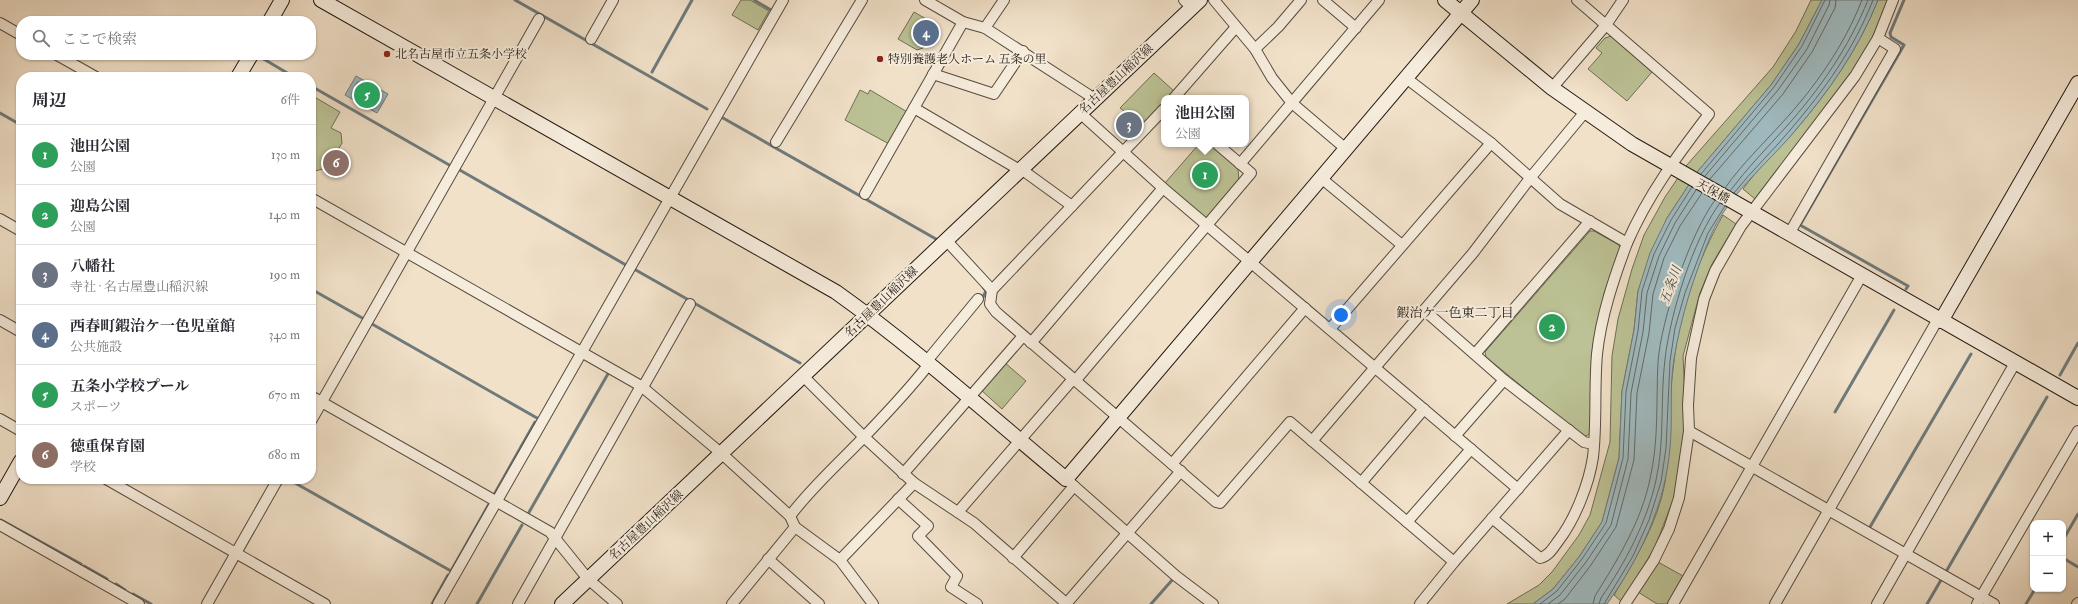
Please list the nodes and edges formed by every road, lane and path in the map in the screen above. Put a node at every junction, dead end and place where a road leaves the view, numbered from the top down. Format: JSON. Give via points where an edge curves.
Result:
{"nodes":[{"id":1,"x":282,"y":0,"type":"edge"},
{"id":2,"x":321,"y":0,"type":"edge"},
{"id":3,"x":613,"y":0,"type":"edge"},
{"id":4,"x":782,"y":0,"type":"edge"},
{"id":5,"x":862,"y":0,"type":"edge"},
{"id":6,"x":926,"y":0,"type":"edge"},
{"id":7,"x":1004,"y":0,"type":"edge"},
{"id":8,"x":1214,"y":0,"type":"edge"},
{"id":9,"x":1301,"y":0,"type":"edge"},
{"id":10,"x":1323,"y":0,"type":"edge"},
{"id":11,"x":1379,"y":0,"type":"edge"},
{"id":12,"x":1445,"y":0,"type":"edge"},
{"id":13,"x":1472,"y":0,"type":"edge"},
{"id":14,"x":1577,"y":0,"type":"edge"},
{"id":15,"x":1623,"y":0,"type":"edge"},
{"id":16,"x":1893,"y":0,"type":"edge"},
{"id":17,"x":1192,"y":3,"type":"edge"},
{"id":18,"x":1461,"y":13,"type":"junction"},
{"id":19,"x":273,"y":16,"type":"edge"},
{"id":20,"x":539,"y":19,"type":"dead end"},
{"id":21,"x":963,"y":22,"type":"junction"},
{"id":22,"x":0,"y":23,"type":"edge"},
{"id":23,"x":1606,"y":25,"type":"junction"},
{"id":24,"x":1236,"y":26,"type":"junction"},
{"id":25,"x":985,"y":28,"type":"junction"},
{"id":26,"x":1356,"y":28,"type":"junction"},
{"id":27,"x":16,"y":32,"type":"edge"},
{"id":28,"x":1878,"y":38,"type":"junction"},
{"id":29,"x":591,"y":39,"type":"dead end"},
{"id":30,"x":1255,"y":49,"type":"junction"},
{"id":31,"x":1023,"y":51,"type":"junction"},
{"id":32,"x":66,"y":60,"type":"edge"},
{"id":33,"x":248,"y":60,"type":"edge"},
{"id":34,"x":87,"y":72,"type":"edge"},
{"id":35,"x":241,"y":72,"type":"edge"},
{"id":36,"x":933,"y":74,"type":"junction"},
{"id":37,"x":1406,"y":78,"type":"junction"},
{"id":38,"x":2078,"y":83,"type":"edge"},
{"id":39,"x":1552,"y":88,"type":"junction"},
{"id":40,"x":1177,"y":95,"type":"edge"},
{"id":41,"x":494,"y":98,"type":"junction"},
{"id":42,"x":1095,"y":99,"type":"junction"},
{"id":43,"x":1292,"y":103,"type":"junction"},
{"id":44,"x":914,"y":108,"type":"junction"},
{"id":45,"x":1161,"y":112,"type":"edge"},
{"id":46,"x":1585,"y":112,"type":"junction"},
{"id":47,"x":1080,"y":113,"type":"junction"},
{"id":48,"x":776,"y":142,"type":"dead end"},
{"id":49,"x":1491,"y":143,"type":"junction"},
{"id":50,"x":1220,"y":147,"type":"edge"},
{"id":51,"x":1346,"y":149,"type":"junction"},
{"id":52,"x":1122,"y":153,"type":"junction"},
{"id":53,"x":1240,"y":164,"type":"junction"},
{"id":54,"x":1021,"y":169,"type":"junction"},
{"id":55,"x":1674,"y":169,"type":"junction"},
{"id":56,"x":1531,"y":177,"type":"junction"},
{"id":57,"x":1321,"y":178,"type":"junction"},
{"id":58,"x":1163,"y":188,"type":"junction"},
{"id":59,"x":865,"y":194,"type":"dead end"},
{"id":60,"x":669,"y":197,"type":"junction"},
{"id":61,"x":316,"y":201,"type":"edge"},
{"id":62,"x":1072,"y":206,"type":"junction"},
{"id":63,"x":1749,"y":211,"type":"junction"},
{"id":64,"x":0,"y":219,"type":"edge"},
{"id":65,"x":1590,"y":221,"type":"junction"},
{"id":66,"x":1207,"y":225,"type":"junction"},
{"id":67,"x":16,"y":228,"type":"edge"},
{"id":68,"x":1789,"y":234,"type":"junction"},
{"id":69,"x":946,"y":240,"type":"junction"},
{"id":70,"x":1627,"y":243,"type":"junction"},
{"id":71,"x":1402,"y":246,"type":"junction"},
{"id":72,"x":407,"y":252,"type":"junction"},
{"id":73,"x":1250,"y":262,"type":"junction"},
{"id":74,"x":1862,"y":275,"type":"junction"},
{"id":75,"x":992,"y":290,"type":"junction"},
{"id":76,"x":978,"y":300,"type":"dead end"},
{"id":77,"x":690,"y":304,"type":"dead end"},
{"id":78,"x":1305,"y":308,"type":"junction"},
{"id":79,"x":1424,"y":310,"type":"junction"},
{"id":80,"x":868,"y":314,"type":"junction"},
{"id":81,"x":0,"y":320,"type":"edge"},
{"id":82,"x":1940,"y":320,"type":"junction"},
{"id":83,"x":16,"y":329,"type":"edge"},
{"id":84,"x":1330,"y":329,"type":"junction"},
{"id":85,"x":1027,"y":339,"type":"junction"},
{"id":86,"x":581,"y":351,"type":"junction"},
{"id":87,"x":1474,"y":354,"type":"junction"},
{"id":88,"x":927,"y":363,"type":"junction"},
{"id":89,"x":2015,"y":363,"type":"junction"},
{"id":90,"x":1375,"y":368,"type":"junction"},
{"id":91,"x":803,"y":376,"type":"junction"},
{"id":92,"x":1074,"y":380,"type":"junction"},
{"id":93,"x":1504,"y":380,"type":"junction"},
{"id":94,"x":642,"y":386,"type":"junction"},
{"id":95,"x":2078,"y":398,"type":"edge"},
{"id":96,"x":316,"y":399,"type":"edge"},
{"id":97,"x":970,"y":399,"type":"junction"},
{"id":98,"x":322,"y":402,"type":"junction"},
{"id":99,"x":1424,"y":409,"type":"junction"},
{"id":100,"x":316,"y":412,"type":"edge"},
{"id":101,"x":1118,"y":417,"type":"junction"},
{"id":102,"x":0,"y":419,"type":"edge"},
{"id":103,"x":16,"y":428,"type":"edge"},
{"id":104,"x":1569,"y":430,"type":"junction"},
{"id":105,"x":1689,"y":431,"type":"junction"},
{"id":106,"x":2078,"y":431,"type":"edge"},
{"id":107,"x":1455,"y":436,"type":"junction"},
{"id":108,"x":864,"y":437,"type":"junction"},
{"id":109,"x":1020,"y":440,"type":"junction"},
{"id":110,"x":1312,"y":441,"type":"junction"},
{"id":111,"x":1594,"y":444,"type":"junction"},
{"id":112,"x":1471,"y":449,"type":"junction"},
{"id":113,"x":721,"y":453,"type":"junction"},
{"id":114,"x":1172,"y":464,"type":"junction"},
{"id":115,"x":1751,"y":466,"type":"junction"},
{"id":116,"x":16,"y":470,"type":"edge"},
{"id":117,"x":1181,"y":471,"type":"junction"},
{"id":118,"x":903,"y":474,"type":"junction"},
{"id":119,"x":914,"y":483,"type":"junction"},
{"id":120,"x":1070,"y":483,"type":"junction"},
{"id":121,"x":1361,"y":483,"type":"junction"},
{"id":122,"x":115,"y":484,"type":"edge"},
{"id":123,"x":275,"y":484,"type":"edge"},
{"id":124,"x":1518,"y":489,"type":"junction"},
{"id":125,"x":0,"y":498,"type":"edge"},
{"id":126,"x":898,"y":499,"type":"junction"},
{"id":127,"x":496,"y":501,"type":"junction"},
{"id":128,"x":1828,"y":510,"type":"junction"},
{"id":129,"x":958,"y":512,"type":"junction"},
{"id":130,"x":790,"y":516,"type":"junction"},
{"id":131,"x":1492,"y":518,"type":"junction"},
{"id":132,"x":1407,"y":522,"type":"junction"},
{"id":133,"x":0,"y":525,"type":"edge"},
{"id":134,"x":795,"y":527,"type":"junction"},
{"id":135,"x":1127,"y":533,"type":"junction"},
{"id":136,"x":556,"y":537,"type":"junction"},
{"id":137,"x":236,"y":553,"type":"junction"},
{"id":138,"x":1905,"y":554,"type":"junction"},
{"id":139,"x":1013,"y":558,"type":"junction"},
{"id":140,"x":768,"y":559,"type":"junction"},
{"id":141,"x":840,"y":560,"type":"junction"},
{"id":142,"x":1454,"y":562,"type":"junction"},
{"id":143,"x":588,"y":579,"type":"junction"},
{"id":144,"x":1979,"y":600,"type":"edge"},
{"id":145,"x":139,"y":604,"type":"edge"},
{"id":146,"x":207,"y":604,"type":"edge"},
{"id":147,"x":325,"y":604,"type":"edge"},
{"id":148,"x":438,"y":604,"type":"edge"},
{"id":149,"x":518,"y":604,"type":"edge"},
{"id":150,"x":562,"y":604,"type":"edge"},
{"id":151,"x":617,"y":604,"type":"edge"},
{"id":152,"x":732,"y":604,"type":"edge"},
{"id":153,"x":819,"y":604,"type":"edge"},
{"id":154,"x":873,"y":604,"type":"edge"},
{"id":155,"x":977,"y":604,"type":"edge"},
{"id":156,"x":1066,"y":604,"type":"edge"},
{"id":157,"x":1212,"y":604,"type":"edge"},
{"id":158,"x":1420,"y":604,"type":"edge"},
{"id":159,"x":1625,"y":604,"type":"edge"},
{"id":160,"x":1673,"y":604,"type":"edge"},
{"id":161,"x":1774,"y":604,"type":"edge"},
{"id":162,"x":1876,"y":604,"type":"edge"},
{"id":163,"x":1994,"y":604,"type":"edge"}],
"edges":[{"from":1,"to":19,"type":"street"},
{"from":2,"to":41,"type":"street"},
{"from":3,"to":29,"type":"street"},
{"from":4,"to":60,"type":"street"},
{"from":5,"to":48,"type":"street"},
{"from":6,"to":21,"type":"street"},
{"from":7,"to":25,"type":"street"},
{"from":8,"to":24,"type":"street"},
{"from":9,"to":30,"type":"street"},
{"from":10,"to":26,"type":"street"},
{"from":11,"to":26,"type":"street"},
{"from":12,"to":18,"type":"street","name":"天保橋"},
{"from":13,"to":18,"type":"street"},
{"from":14,"to":23,"type":"street"},
{"from":15,"to":23,"type":"street"},
{"from":16,"to":28,"type":"street"},
{"from":17,"to":42,"type":"street","name":"名古屋豊山稲沢線"},
{"from":18,"to":37,"type":"street"},
{"from":18,"to":39,"type":"street","name":"天保橋"},
{"from":20,"to":41,"type":"street"},
{"from":21,"to":25,"type":"street"},
{"from":21,"to":36,"type":"street"},
{"from":22,"to":27,"type":"street"},
{"from":23,"to":39,"type":"street"},
{"from":23,"to":55,"type":"street","via":[[1710,114]]},
{"from":24,"to":30,"type":"street"},
{"from":24,"to":40,"type":"street"},
{"from":25,"to":31,"type":"street"},
{"from":26,"to":43,"type":"street"},
{"from":28,"to":63,"type":"street","via":[[1855,76]]},
{"from":28,"to":68,"type":"street","via":[[1895,49]]},
{"from":30,"to":43,"type":"street","via":[[1272,78]]},
{"from":31,"to":36,"type":"street","via":[[994,94]]},
{"from":31,"to":42,"type":"street"},
{"from":32,"to":34,"type":"street"},
{"from":33,"to":35,"type":"street"},
{"from":36,"to":44,"type":"street"},
{"from":37,"to":49,"type":"street"},
{"from":37,"to":51,"type":"street"},
{"from":38,"to":82,"type":"street"},
{"from":39,"to":46,"type":"street","name":"天保橋"},
{"from":41,"to":60,"type":"street"},
{"from":41,"to":72,"type":"street"},
{"from":42,"to":47,"type":"street","name":"名古屋豊山稲沢線"},
{"from":43,"to":51,"type":"street"},
{"from":43,"to":53,"type":"street"},
{"from":44,"to":54,"type":"street"},
{"from":44,"to":59,"type":"street"},
{"from":45,"to":52,"type":"street"},
{"from":46,"to":55,"type":"street","name":"天保橋"},
{"from":46,"to":56,"type":"street"},
{"from":47,"to":52,"type":"street"},
{"from":47,"to":54,"type":"street","name":"名古屋豊山稲沢線"},
{"from":49,"to":56,"type":"street"},
{"from":49,"to":71,"type":"street"},
{"from":50,"to":53,"type":"street"},
{"from":51,"to":57,"type":"street"},
{"from":52,"to":58,"type":"street"},
{"from":52,"to":62,"type":"street"},
{"from":53,"to":66,"type":"street","via":[[1251,173]]},
{"from":54,"to":62,"type":"street"},
{"from":54,"to":69,"type":"street","name":"名古屋豊山稲沢線"},
{"from":55,"to":63,"type":"street","name":"天保橋"},
{"from":55,"to":70,"type":"street","via":[[1637,220]]},
{"from":56,"to":65,"type":"street","via":[[1560,204]]},
{"from":56,"to":79,"type":"street","via":[[1474,253]]},
{"from":57,"to":71,"type":"street"},
{"from":57,"to":73,"type":"street"},
{"from":58,"to":66,"type":"street"},
{"from":58,"to":85,"type":"street"},
{"from":60,"to":80,"type":"street","via":[[836,292]]},
{"from":60,"to":86,"type":"street"},
{"from":61,"to":72,"type":"street"},
{"from":62,"to":75,"type":"street"},
{"from":63,"to":68,"type":"street","name":"天保橋"},
{"from":63,"to":105,"type":"street","via":[[1715,271],[1704,300],[1691,358]]},
{"from":64,"to":67,"type":"street"},
{"from":65,"to":70,"type":"street"},
{"from":65,"to":87,"type":"street"},
{"from":66,"to":73,"type":"street"},
{"from":66,"to":92,"type":"street"},
{"from":68,"to":74,"type":"street","name":"天保橋"},
{"from":69,"to":75,"type":"street"},
{"from":69,"to":80,"type":"street","name":"名古屋豊山稲沢線"},
{"from":70,"to":111,"type":"street","via":[[1604,315],[1597,353]]},
{"from":71,"to":84,"type":"street"},
{"from":72,"to":86,"type":"street"},
{"from":72,"to":98,"type":"street"},
{"from":73,"to":78,"type":"street"},
{"from":73,"to":101,"type":"street"},
{"from":74,"to":82,"type":"street","name":"天保橋"},
{"from":74,"to":115,"type":"street"},
{"from":75,"to":85,"type":"street","via":[[990,304]]},
{"from":76,"to":88,"type":"street"},
{"from":77,"to":94,"type":"street"},
{"from":78,"to":84,"type":"street"},
{"from":78,"to":114,"type":"street"},
{"from":79,"to":87,"type":"street"},
{"from":79,"to":90,"type":"street"},
{"from":80,"to":88,"type":"street"},
{"from":80,"to":91,"type":"street","name":"名古屋豊山稲沢線"},
{"from":81,"to":83,"type":"street"},
{"from":82,"to":89,"type":"street","name":"天保橋"},
{"from":82,"to":128,"type":"street"},
{"from":84,"to":90,"type":"street"},
{"from":85,"to":92,"type":"street"},
{"from":85,"to":97,"type":"street"},
{"from":86,"to":94,"type":"street"},
{"from":86,"to":127,"type":"street"},
{"from":87,"to":93,"type":"street"},
{"from":88,"to":97,"type":"street"},
{"from":88,"to":108,"type":"street","via":[[914,383]]},
{"from":89,"to":95,"type":"street","name":"天保橋"},
{"from":89,"to":138,"type":"street"},
{"from":90,"to":99,"type":"street"},
{"from":90,"to":110,"type":"street"},
{"from":91,"to":108,"type":"street"},
{"from":91,"to":113,"type":"street","name":"名古屋豊山稲沢線"},
{"from":92,"to":101,"type":"street"},
{"from":92,"to":109,"type":"street"},
{"from":93,"to":104,"type":"street"},
{"from":93,"to":107,"type":"street"},
{"from":94,"to":113,"type":"street"},
{"from":94,"to":136,"type":"street"},
{"from":96,"to":98,"type":"street"},
{"from":97,"to":109,"type":"street"},
{"from":97,"to":118,"type":"street"},
{"from":98,"to":100,"type":"street"},
{"from":98,"to":127,"type":"street"},
{"from":99,"to":107,"type":"street"},
{"from":99,"to":121,"type":"street"},
{"from":101,"to":114,"type":"street"},
{"from":101,"to":120,"type":"street"},
{"from":102,"to":103,"type":"street"},
{"from":104,"to":111,"type":"street","via":[[1584,442]]},
{"from":104,"to":124,"type":"street"},
{"from":105,"to":115,"type":"street"},
{"from":105,"to":159,"type":"street","via":[[1679,498],[1669,529],[1654,560]]},
{"from":106,"to":144,"type":"street"},
{"from":107,"to":112,"type":"street"},
{"from":108,"to":118,"type":"street"},
{"from":108,"to":130,"type":"street","via":[[808,492]]},
{"from":109,"to":120,"type":"street"},
{"from":109,"to":129,"type":"street"},
{"from":110,"to":117,"type":"street","via":[[1290,422],[1220,503]]},
{"from":110,"to":121,"type":"street"},
{"from":111,"to":131,"type":"street","via":[[1577,510],[1546,557],[1540,558]]},
{"from":112,"to":124,"type":"street"},
{"from":112,"to":132,"type":"street"},
{"from":113,"to":130,"type":"street"},
{"from":113,"to":143,"type":"street","name":"名古屋豊山稲沢線"},
{"from":114,"to":117,"type":"street"},
{"from":115,"to":128,"type":"street"},
{"from":115,"to":160,"type":"street"},
{"from":116,"to":125,"type":"street"},
{"from":117,"to":135,"type":"street"},
{"from":118,"to":119,"type":"street"},
{"from":119,"to":126,"type":"street"},
{"from":119,"to":129,"type":"street"},
{"from":120,"to":135,"type":"street"},
{"from":120,"to":139,"type":"street"},
{"from":121,"to":132,"type":"street"},
{"from":122,"to":137,"type":"street"},
{"from":123,"to":137,"type":"street"},
{"from":124,"to":131,"type":"street"},
{"from":126,"to":141,"type":"street"},
{"from":126,"to":155,"type":"street","via":[[928,526],[918,536],[957,576],[950,588]]},
{"from":127,"to":136,"type":"street"},
{"from":127,"to":148,"type":"street"},
{"from":128,"to":138,"type":"street"},
{"from":128,"to":161,"type":"street"},
{"from":129,"to":139,"type":"street"},
{"from":130,"to":134,"type":"street"},
{"from":131,"to":142,"type":"street"},
{"from":132,"to":142,"type":"street"},
{"from":133,"to":145,"type":"street"},
{"from":134,"to":140,"type":"street"},
{"from":134,"to":141,"type":"street"},
{"from":135,"to":156,"type":"street"},
{"from":135,"to":157,"type":"street"},
{"from":136,"to":143,"type":"street"},
{"from":136,"to":149,"type":"street"},
{"from":137,"to":146,"type":"street"},
{"from":137,"to":147,"type":"street"},
{"from":138,"to":144,"type":"street"},
{"from":138,"to":162,"type":"street"},
{"from":139,"to":156,"type":"street"},
{"from":140,"to":152,"type":"street"},
{"from":140,"to":153,"type":"street"},
{"from":141,"to":154,"type":"street"},
{"from":142,"to":158,"type":"street"},
{"from":143,"to":150,"type":"street","name":"名古屋豊山稲沢線"},
{"from":143,"to":151,"type":"street"},
{"from":144,"to":163,"type":"street"}]}
